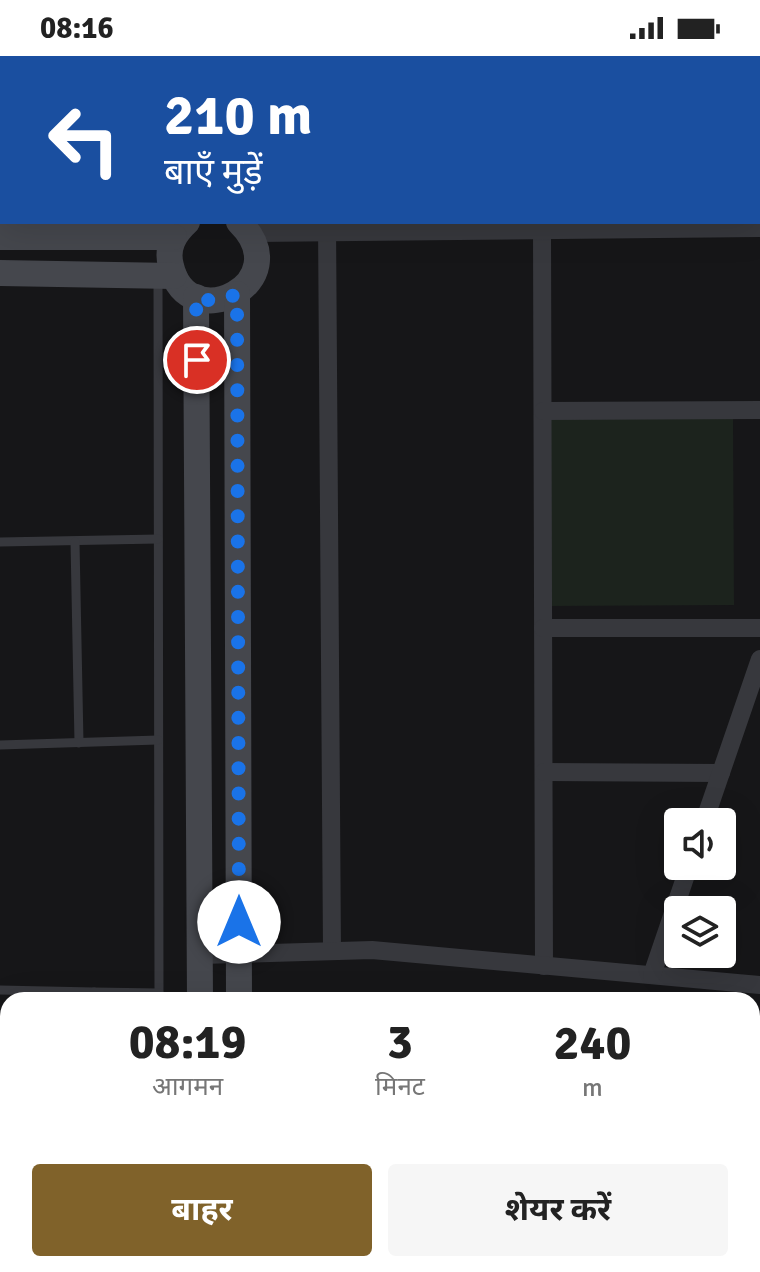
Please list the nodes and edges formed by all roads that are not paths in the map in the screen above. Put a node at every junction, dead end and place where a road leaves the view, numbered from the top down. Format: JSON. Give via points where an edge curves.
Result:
{"nodes":[{"id":1,"x":327,"y":227,"type":"edge"},
{"id":2,"x":245,"y":228,"type":"edge"},
{"id":3,"x":760,"y":228,"type":"edge"},
{"id":4,"x":181,"y":230,"type":"edge"},
{"id":5,"x":542,"y":230,"type":"junction"},
{"id":6,"x":0,"y":237,"type":"edge"},
{"id":7,"x":0,"y":273,"type":"edge"},
{"id":8,"x":166,"y":275,"type":"junction"},
{"id":9,"x":237,"y":294,"type":"junction"},
{"id":10,"x":196,"y":297,"type":"junction"},
{"id":11,"x":760,"y":410,"type":"edge"},
{"id":12,"x":543,"y":411,"type":"junction"},
{"id":13,"x":158,"y":539,"type":"junction"},
{"id":14,"x":0,"y":542,"type":"edge"},
{"id":15,"x":75,"y":542,"type":"junction"},
{"id":16,"x":543,"y":628,"type":"junction"},
{"id":17,"x":760,"y":628,"type":"edge"},
{"id":18,"x":760,"y":659,"type":"edge"},
{"id":19,"x":158,"y":740,"type":"junction"},
{"id":20,"x":79,"y":743,"type":"junction"},
{"id":21,"x":0,"y":745,"type":"edge"},
{"id":22,"x":544,"y":772,"type":"junction"},
{"id":23,"x":721,"y":773,"type":"junction"},
{"id":24,"x":709,"y":808,"type":"edge"},
{"id":25,"x":684,"y":880,"type":"edge"},
{"id":26,"x":332,"y":951,"type":"junction"},
{"id":27,"x":239,"y":954,"type":"junction"},
{"id":28,"x":200,"y":955,"type":"junction"},
{"id":29,"x":544,"y":966,"type":"junction"},
{"id":30,"x":652,"y":975,"type":"junction"},
{"id":31,"x":760,"y":985,"type":"edge"},
{"id":32,"x":0,"y":990,"type":"edge"},
{"id":33,"x":31,"y":992,"type":"edge"},
{"id":34,"x":159,"y":992,"type":"edge"},
{"id":35,"x":200,"y":992,"type":"edge"},
{"id":36,"x":239,"y":992,"type":"edge"}],
"edges":[{"from":1,"to":2,"type":"street"},
{"from":1,"to":5,"type":"street"},
{"from":1,"to":26,"type":"street"},
{"from":2,"to":9,"type":"street","via":[[256,247],[256,267]]},
{"from":3,"to":5,"type":"street"},
{"from":4,"to":6,"type":"street"},
{"from":4,"to":8,"type":"street"},
{"from":5,"to":12,"type":"street"},
{"from":7,"to":8,"type":"street"},
{"from":8,"to":10,"type":"street"},
{"from":8,"to":13,"type":"lane"},
{"from":9,"to":10,"type":"street","via":[[223,300]]},
{"from":9,"to":27,"type":"street"},
{"from":10,"to":28,"type":"street"},
{"from":11,"to":12,"type":"street"},
{"from":12,"to":16,"type":"street"},
{"from":13,"to":15,"type":"lane"},
{"from":13,"to":19,"type":"lane"},
{"from":14,"to":15,"type":"lane"},
{"from":15,"to":20,"type":"lane"},
{"from":16,"to":17,"type":"street"},
{"from":16,"to":22,"type":"street"},
{"from":18,"to":23,"type":"street"},
{"from":19,"to":20,"type":"lane"},
{"from":19,"to":34,"type":"lane"},
{"from":20,"to":21,"type":"lane"},
{"from":22,"to":23,"type":"street"},
{"from":22,"to":29,"type":"street"},
{"from":23,"to":24,"type":"street"},
{"from":25,"to":30,"type":"street"},
{"from":26,"to":27,"type":"street"},
{"from":26,"to":29,"type":"street"},
{"from":27,"to":28,"type":"street"},
{"from":27,"to":36,"type":"street"},
{"from":28,"to":35,"type":"street"},
{"from":29,"to":30,"type":"street"},
{"from":30,"to":31,"type":"street"},
{"from":32,"to":33,"type":"lane"}]}
